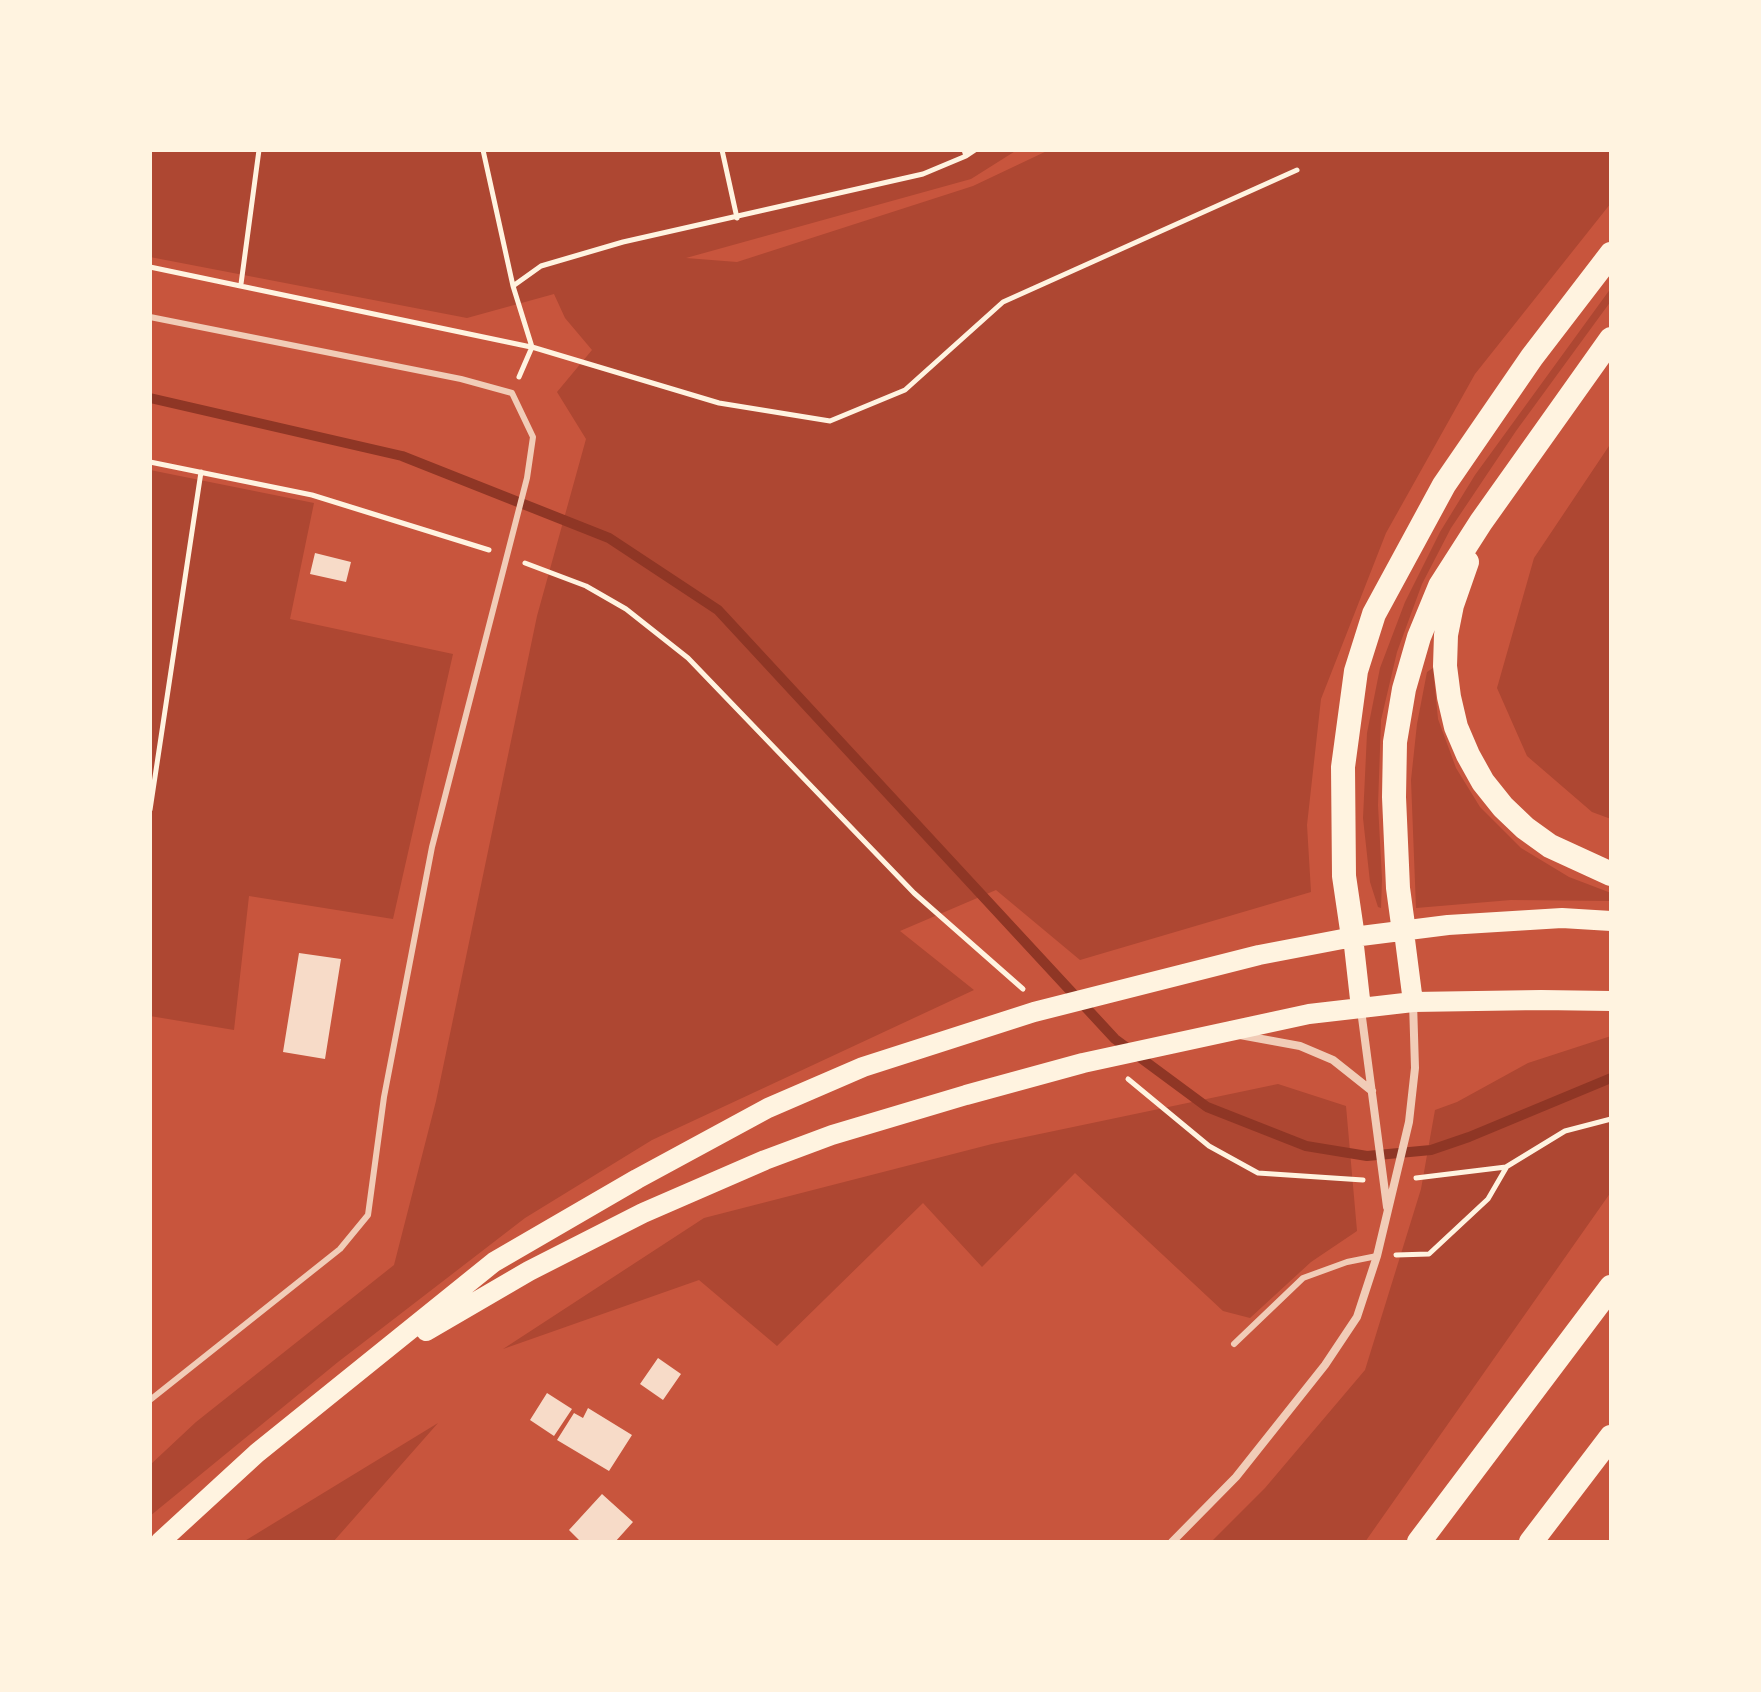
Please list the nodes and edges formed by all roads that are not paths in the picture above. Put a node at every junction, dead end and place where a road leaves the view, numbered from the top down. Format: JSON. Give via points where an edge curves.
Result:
{"nodes":[{"id":1,"x":1611,"y":254,"type":"edge"},
{"id":2,"x":150,"y":317,"type":"edge"},
{"id":3,"x":1611,"y":339,"type":"edge"},
{"id":4,"x":1481,"y":522,"type":"junction"},
{"id":5,"x":1611,"y":874,"type":"edge"},
{"id":6,"x":1611,"y":921,"type":"edge"},
{"id":7,"x":1404,"y":932,"type":"junction"},
{"id":8,"x":1353,"y":937,"type":"junction"},
{"id":9,"x":1611,"y":1001,"type":"edge"},
{"id":10,"x":1413,"y":1002,"type":"junction"},
{"id":11,"x":1361,"y":1008,"type":"junction"},
{"id":12,"x":1227,"y":1033,"type":"junction"},
{"id":13,"x":1373,"y":1091,"type":"junction"},
{"id":14,"x":1389,"y":1190,"type":"junction"},
{"id":15,"x":1377,"y":1256,"type":"junction"},
{"id":16,"x":1611,"y":1287,"type":"edge"},
{"id":17,"x":1234,"y":1344,"type":"dead end"},
{"id":18,"x":371,"y":1363,"type":"junction"},
{"id":19,"x":150,"y":1400,"type":"edge"},
{"id":20,"x":1611,"y":1437,"type":"edge"},
{"id":21,"x":160,"y":1542,"type":"edge"},
{"id":22,"x":1172,"y":1542,"type":"edge"},
{"id":23,"x":1419,"y":1542,"type":"edge"},
{"id":24,"x":1531,"y":1542,"type":"edge"}],
"edges":[{"from":1,"to":8,"type":"highway","via":[[1444,485],[1374,614],[1356,671],[1343,767],[1344,876]]},
{"from":2,"to":19,"type":"lane","via":[[512,393],[533,437],[432,847],[384,1097],[368,1215],[340,1249]]},
{"from":3,"to":4,"type":"highway"},
{"from":4,"to":5,"type":"highway","via":[[1446,635],[1445,666],[1456,727],[1483,782],[1525,828],[1550,846]]},
{"from":4,"to":7,"type":"highway","via":[[1440,586],[1404,689],[1395,742],[1394,797]]},
{"from":6,"to":7,"type":"main road","via":[[1562,918]]},
{"from":7,"to":8,"type":"main road"},
{"from":7,"to":10,"type":"main road"},
{"from":8,"to":11,"type":"main road"},
{"from":8,"to":18,"type":"main road","via":[[1245,958],[1034,1012],[863,1067],[768,1108],[494,1262]]},
{"from":9,"to":10,"type":"main road"},
{"from":10,"to":11,"type":"main road"},
{"from":10,"to":14,"type":"street","via":[[1415,1068],[1409,1122]]},
{"from":11,"to":12,"type":"main road"},
{"from":11,"to":13,"type":"street"},
{"from":12,"to":13,"type":"street","via":[[1311,1051],[1333,1060]]},
{"from":12,"to":18,"type":"main road","via":[[1083,1063],[930,1105],[765,1160],[529,1271]]},
{"from":13,"to":14,"type":"street"},
{"from":14,"to":15,"type":"street"},
{"from":15,"to":17,"type":"lane","via":[[1303,1278]]},
{"from":15,"to":22,"type":"street","via":[[1357,1317],[1325,1365],[1236,1477]]},
{"from":16,"to":23,"type":"highway"},
{"from":18,"to":21,"type":"main road","via":[[257,1453]]},
{"from":20,"to":24,"type":"highway"}]}
